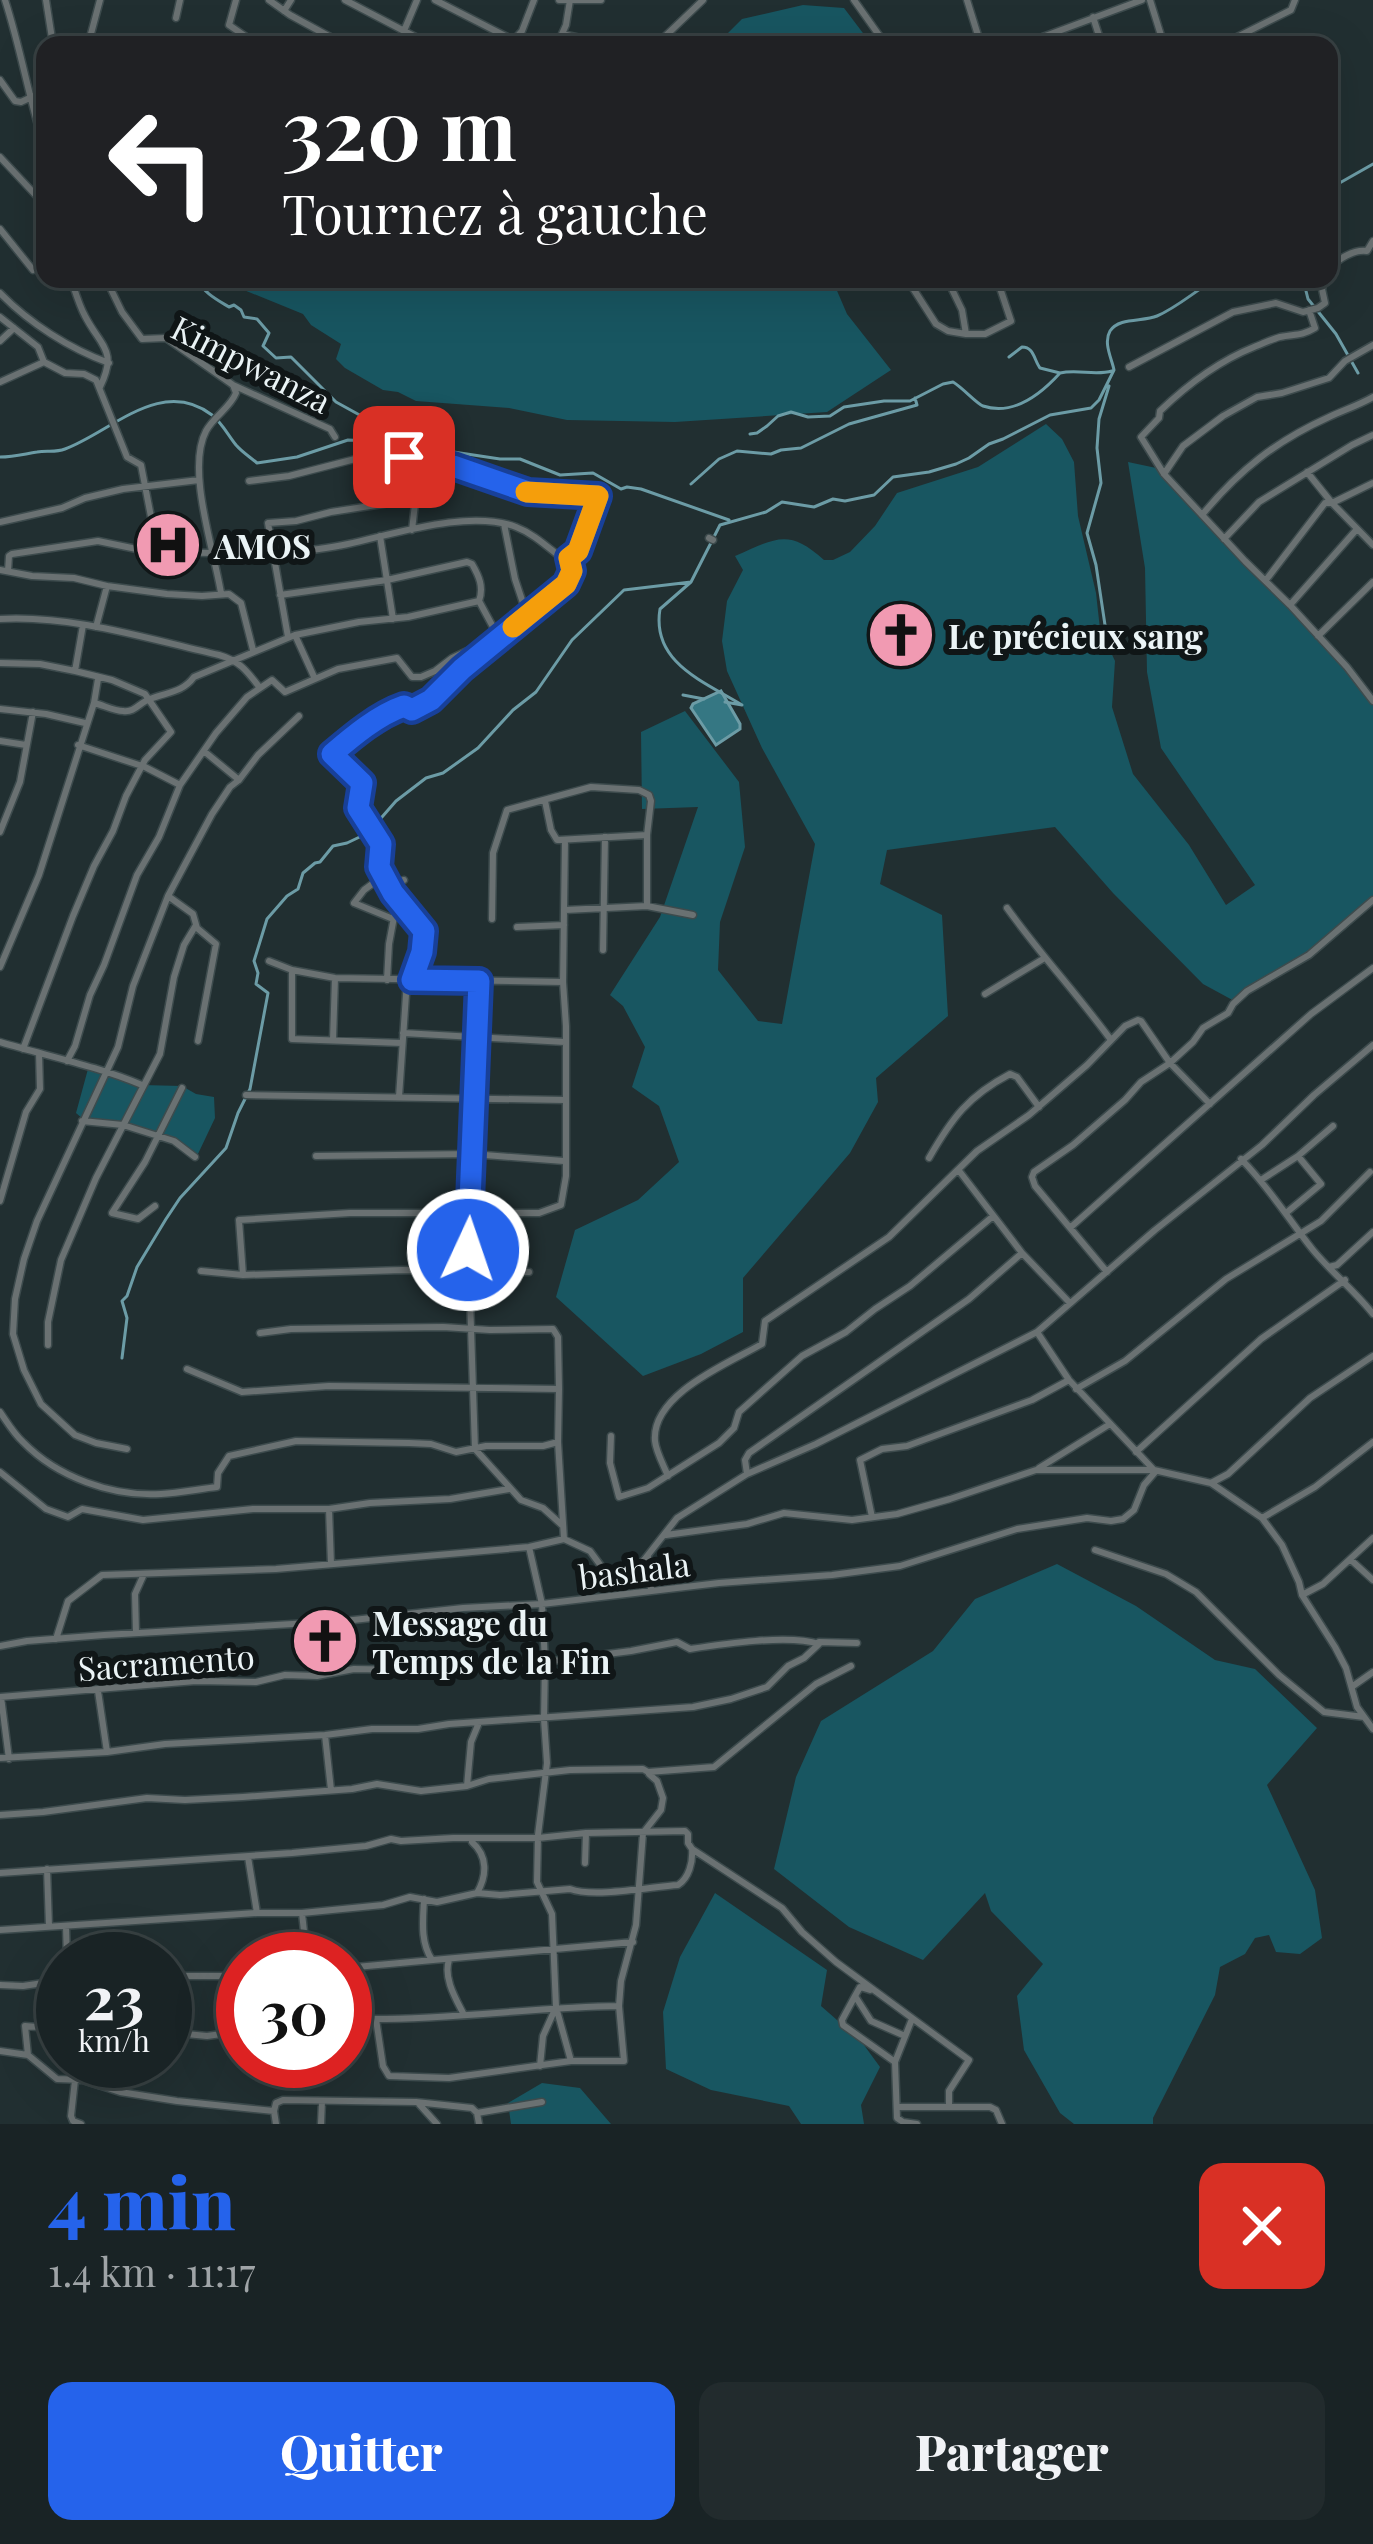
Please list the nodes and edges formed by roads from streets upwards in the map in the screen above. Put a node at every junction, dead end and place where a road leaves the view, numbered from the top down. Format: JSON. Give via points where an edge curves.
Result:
{"nodes":[{"id":1,"x":5,"y":0,"type":"edge"},
{"id":2,"x":46,"y":0,"type":"edge"},
{"id":3,"x":100,"y":0,"type":"edge"},
{"id":4,"x":180,"y":0,"type":"edge"},
{"id":5,"x":225,"y":0,"type":"edge"},
{"id":6,"x":269,"y":0,"type":"edge"},
{"id":7,"x":291,"y":0,"type":"edge"},
{"id":8,"x":346,"y":0,"type":"edge"},
{"id":9,"x":417,"y":0,"type":"edge"},
{"id":10,"x":534,"y":0,"type":"edge"},
{"id":11,"x":560,"y":0,"type":"edge"},
{"id":12,"x":570,"y":0,"type":"edge"},
{"id":13,"x":602,"y":0,"type":"edge"},
{"id":14,"x":703,"y":0,"type":"edge"},
{"id":15,"x":854,"y":0,"type":"edge"},
{"id":16,"x":967,"y":0,"type":"edge"},
{"id":17,"x":1146,"y":0,"type":"edge"},
{"id":18,"x":1294,"y":0,"type":"edge"},
{"id":19,"x":235,"y":2,"type":"edge"},
{"id":20,"x":440,"y":2,"type":"edge"},
{"id":21,"x":284,"y":11,"type":"junction"},
{"id":22,"x":1093,"y":17,"type":"junction"},
{"id":23,"x":176,"y":18,"type":"dead end"},
{"id":24,"x":406,"y":32,"type":"junction"},
{"id":25,"x":562,"y":34,"type":"joint"},
{"id":26,"x":52,"y":36,"type":"edge"},
{"id":27,"x":90,"y":36,"type":"edge"},
{"id":28,"x":245,"y":36,"type":"edge"},
{"id":29,"x":329,"y":36,"type":"edge"},
{"id":30,"x":404,"y":36,"type":"edge"},
{"id":31,"x":414,"y":36,"type":"edge"},
{"id":32,"x":505,"y":36,"type":"edge"},
{"id":33,"x":517,"y":36,"type":"edge"},
{"id":34,"x":571,"y":36,"type":"edge"},
{"id":35,"x":666,"y":36,"type":"edge"},
{"id":36,"x":880,"y":36,"type":"edge"},
{"id":37,"x":978,"y":36,"type":"edge"},
{"id":38,"x":1044,"y":36,"type":"edge"},
{"id":39,"x":1099,"y":36,"type":"edge"},
{"id":40,"x":1160,"y":36,"type":"edge"},
{"id":41,"x":1239,"y":36,"type":"edge"},
{"id":42,"x":0,"y":80,"type":"edge"},
{"id":43,"x":33,"y":97,"type":"junction"},
{"id":44,"x":36,"y":110,"type":"edge"},
{"id":45,"x":0,"y":157,"type":"edge"},
{"id":46,"x":36,"y":195,"type":"edge"},
{"id":47,"x":0,"y":229,"type":"edge"},
{"id":48,"x":1373,"y":242,"type":"edge"},
{"id":49,"x":1338,"y":260,"type":"edge"},
{"id":50,"x":33,"y":270,"type":"dead end"},
{"id":51,"x":74,"y":288,"type":"edge"},
{"id":52,"x":110,"y":288,"type":"edge"},
{"id":53,"x":913,"y":288,"type":"edge"},
{"id":54,"x":951,"y":288,"type":"edge"},
{"id":55,"x":1002,"y":288,"type":"edge"},
{"id":56,"x":1322,"y":288,"type":"edge"},
{"id":57,"x":0,"y":292,"type":"edge"},
{"id":58,"x":1313,"y":309,"type":"junction"},
{"id":59,"x":0,"y":316,"type":"edge"},
{"id":60,"x":14,"y":328,"type":"junction"},
{"id":61,"x":965,"y":334,"type":"junction"},
{"id":62,"x":0,"y":341,"type":"edge"},
{"id":63,"x":1373,"y":346,"type":"edge"},
{"id":64,"x":44,"y":362,"type":"junction"},
{"id":65,"x":110,"y":363,"type":"junction"},
{"id":66,"x":1129,"y":367,"type":"dead end"},
{"id":67,"x":0,"y":382,"type":"edge"},
{"id":68,"x":233,"y":385,"type":"junction"},
{"id":69,"x":100,"y":387,"type":"junction"},
{"id":70,"x":1373,"y":398,"type":"edge"},
{"id":71,"x":1373,"y":435,"type":"edge"},
{"id":72,"x":335,"y":437,"type":"dead end"},
{"id":73,"x":1306,"y":472,"type":"junction"},
{"id":74,"x":1164,"y":474,"type":"junction"},
{"id":75,"x":199,"y":480,"type":"junction"},
{"id":76,"x":249,"y":481,"type":"dead end"},
{"id":77,"x":1373,"y":483,"type":"edge"},
{"id":78,"x":146,"y":484,"type":"junction"},
{"id":79,"x":1332,"y":503,"type":"junction"},
{"id":80,"x":1202,"y":515,"type":"junction"},
{"id":81,"x":0,"y":521,"type":"edge"},
{"id":82,"x":504,"y":524,"type":"junction"},
{"id":83,"x":1357,"y":529,"type":"junction"},
{"id":84,"x":412,"y":530,"type":"junction"},
{"id":85,"x":380,"y":536,"type":"junction"},
{"id":86,"x":1224,"y":538,"type":"junction"},
{"id":87,"x":1371,"y":540,"type":"edge"},
{"id":88,"x":158,"y":553,"type":"junction"},
{"id":89,"x":214,"y":553,"type":"junction"},
{"id":90,"x":273,"y":555,"type":"junction"},
{"id":91,"x":570,"y":564,"type":"junction"},
{"id":92,"x":4,"y":570,"type":"edge"},
{"id":93,"x":387,"y":580,"type":"junction"},
{"id":94,"x":1266,"y":580,"type":"junction"},
{"id":95,"x":1373,"y":582,"type":"edge"},
{"id":96,"x":107,"y":586,"type":"junction"},
{"id":97,"x":220,"y":593,"type":"junction"},
{"id":98,"x":280,"y":595,"type":"junction"},
{"id":99,"x":479,"y":601,"type":"junction"},
{"id":100,"x":1290,"y":605,"type":"junction"},
{"id":101,"x":527,"y":615,"type":"junction"},
{"id":102,"x":0,"y":619,"type":"edge"},
{"id":103,"x":393,"y":619,"type":"junction"},
{"id":104,"x":83,"y":625,"type":"junction"},
{"id":105,"x":96,"y":627,"type":"junction"},
{"id":106,"x":292,"y":636,"type":"junction"},
{"id":107,"x":1318,"y":636,"type":"junction"},
{"id":108,"x":500,"y":638,"type":"junction"},
{"id":109,"x":467,"y":651,"type":"dead end"},
{"id":110,"x":254,"y":652,"type":"junction"},
{"id":111,"x":237,"y":660,"type":"junction"},
{"id":112,"x":0,"y":663,"type":"edge"},
{"id":113,"x":75,"y":671,"type":"junction"},
{"id":114,"x":98,"y":679,"type":"junction"},
{"id":115,"x":315,"y":679,"type":"junction"},
{"id":116,"x":260,"y":689,"type":"junction"},
{"id":117,"x":148,"y":699,"type":"junction"},
{"id":118,"x":1373,"y":701,"type":"edge"},
{"id":119,"x":94,"y":703,"type":"junction"},
{"id":120,"x":0,"y":709,"type":"edge"},
{"id":121,"x":33,"y":712,"type":"junction"},
{"id":122,"x":299,"y":716,"type":"dead end"},
{"id":123,"x":86,"y":723,"type":"junction"},
{"id":124,"x":0,"y":741,"type":"edge"},
{"id":125,"x":28,"y":745,"type":"junction"},
{"id":126,"x":78,"y":745,"type":"junction"},
{"id":127,"x":204,"y":752,"type":"junction"},
{"id":128,"x":141,"y":766,"type":"junction"},
{"id":129,"x":239,"y":780,"type":"junction"},
{"id":130,"x":180,"y":785,"type":"junction"},
{"id":131,"x":545,"y":800,"type":"junction"},
{"id":132,"x":0,"y":832,"type":"edge"},
{"id":133,"x":647,"y":835,"type":"junction"},
{"id":134,"x":605,"y":837,"type":"junction"},
{"id":135,"x":565,"y":840,"type":"junction"},
{"id":136,"x":386,"y":880,"type":"junction"},
{"id":137,"x":404,"y":880,"type":"dead end"},
{"id":138,"x":168,"y":896,"type":"junction"},
{"id":139,"x":1373,"y":900,"type":"edge"},
{"id":140,"x":397,"y":901,"type":"junction"},
{"id":141,"x":647,"y":906,"type":"junction"},
{"id":142,"x":602,"y":908,"type":"junction"},
{"id":143,"x":1007,"y":908,"type":"dead end"},
{"id":144,"x":565,"y":910,"type":"junction"},
{"id":145,"x":693,"y":915,"type":"dead end"},
{"id":146,"x":492,"y":919,"type":"dead end"},
{"id":147,"x":393,"y":920,"type":"junction"},
{"id":148,"x":196,"y":925,"type":"junction"},
{"id":149,"x":564,"y":926,"type":"junction"},
{"id":150,"x":517,"y":927,"type":"dead end"},
{"id":151,"x":603,"y":950,"type":"dead end"},
{"id":152,"x":1043,"y":959,"type":"junction"},
{"id":153,"x":268,"y":962,"type":"dead end"},
{"id":154,"x":0,"y":967,"type":"edge"},
{"id":155,"x":1373,"y":968,"type":"edge"},
{"id":156,"x":292,"y":970,"type":"junction"},
{"id":157,"x":335,"y":978,"type":"junction"},
{"id":158,"x":387,"y":980,"type":"junction"},
{"id":159,"x":410,"y":980,"type":"junction"},
{"id":160,"x":479,"y":981,"type":"junction"},
{"id":161,"x":563,"y":982,"type":"junction"},
{"id":162,"x":985,"y":994,"type":"dead end"},
{"id":163,"x":403,"y":1033,"type":"junction"},
{"id":164,"x":475,"y":1037,"type":"junction"},
{"id":165,"x":333,"y":1040,"type":"junction"},
{"id":166,"x":1112,"y":1040,"type":"junction"},
{"id":167,"x":198,"y":1041,"type":"dead end"},
{"id":168,"x":0,"y":1042,"type":"edge"},
{"id":169,"x":565,"y":1042,"type":"junction"},
{"id":170,"x":402,"y":1043,"type":"junction"},
{"id":171,"x":1373,"y":1045,"type":"edge"},
{"id":172,"x":22,"y":1049,"type":"junction"},
{"id":173,"x":38,"y":1053,"type":"junction"},
{"id":174,"x":1369,"y":1055,"type":"edge"},
{"id":175,"x":67,"y":1060,"type":"junction"},
{"id":176,"x":1170,"y":1063,"type":"junction"},
{"id":177,"x":108,"y":1071,"type":"junction"},
{"id":178,"x":142,"y":1085,"type":"junction"},
{"id":179,"x":182,"y":1088,"type":"dead end"},
{"id":180,"x":246,"y":1095,"type":"dead end"},
{"id":181,"x":399,"y":1097,"type":"junction"},
{"id":182,"x":475,"y":1098,"type":"junction"},
{"id":183,"x":565,"y":1100,"type":"junction"},
{"id":184,"x":1210,"y":1104,"type":"junction"},
{"id":185,"x":1039,"y":1107,"type":"junction"},
{"id":186,"x":82,"y":1120,"type":"junction"},
{"id":187,"x":123,"y":1125,"type":"junction"},
{"id":188,"x":1333,"y":1126,"type":"dead end"},
{"id":189,"x":156,"y":1136,"type":"junction"},
{"id":190,"x":472,"y":1154,"type":"junction"},
{"id":191,"x":316,"y":1156,"type":"dead end"},
{"id":192,"x":1298,"y":1156,"type":"junction"},
{"id":193,"x":195,"y":1157,"type":"dead end"},
{"id":194,"x":929,"y":1158,"type":"dead end"},
{"id":195,"x":1241,"y":1159,"type":"junction"},
{"id":196,"x":565,"y":1161,"type":"junction"},
{"id":197,"x":959,"y":1171,"type":"junction"},
{"id":198,"x":1370,"y":1172,"type":"edge"},
{"id":199,"x":1261,"y":1180,"type":"junction"},
{"id":200,"x":0,"y":1201,"type":"edge"},
{"id":201,"x":155,"y":1206,"type":"dead end"},
{"id":202,"x":469,"y":1213,"type":"junction"},
{"id":203,"x":1286,"y":1213,"type":"junction"},
{"id":204,"x":992,"y":1217,"type":"junction"},
{"id":205,"x":1071,"y":1227,"type":"junction"},
{"id":206,"x":1373,"y":1232,"type":"edge"},
{"id":207,"x":1300,"y":1234,"type":"junction"},
{"id":208,"x":1022,"y":1253,"type":"junction"},
{"id":209,"x":1329,"y":1267,"type":"junction"},
{"id":210,"x":201,"y":1271,"type":"dead end"},
{"id":211,"x":468,"y":1271,"type":"junction"},
{"id":212,"x":529,"y":1272,"type":"dead end"},
{"id":213,"x":1107,"y":1272,"type":"junction"},
{"id":214,"x":243,"y":1275,"type":"junction"},
{"id":215,"x":1345,"y":1280,"type":"junction"},
{"id":216,"x":1070,"y":1302,"type":"junction"},
{"id":217,"x":1372,"y":1311,"type":"edge"},
{"id":218,"x":470,"y":1327,"type":"junction"},
{"id":219,"x":1037,"y":1332,"type":"junction"},
{"id":220,"x":260,"y":1333,"type":"dead end"},
{"id":221,"x":48,"y":1345,"type":"dead end"},
{"id":222,"x":1373,"y":1356,"type":"edge"},
{"id":223,"x":188,"y":1369,"type":"dead end"},
{"id":224,"x":1069,"y":1380,"type":"junction"},
{"id":225,"x":473,"y":1386,"type":"junction"},
{"id":226,"x":559,"y":1389,"type":"junction"},
{"id":227,"x":1076,"y":1389,"type":"junction"},
{"id":228,"x":0,"y":1412,"type":"edge"},
{"id":229,"x":1110,"y":1424,"type":"junction"},
{"id":230,"x":611,"y":1436,"type":"dead end"},
{"id":231,"x":558,"y":1442,"type":"junction"},
{"id":232,"x":1373,"y":1442,"type":"edge"},
{"id":233,"x":127,"y":1449,"type":"dead end"},
{"id":234,"x":475,"y":1449,"type":"junction"},
{"id":235,"x":1136,"y":1452,"type":"junction"},
{"id":236,"x":1036,"y":1470,"type":"junction"},
{"id":237,"x":1155,"y":1471,"type":"junction"},
{"id":238,"x":0,"y":1472,"type":"edge"},
{"id":239,"x":747,"y":1474,"type":"junction"},
{"id":240,"x":668,"y":1476,"type":"junction"},
{"id":241,"x":1210,"y":1484,"type":"junction"},
{"id":242,"x":509,"y":1489,"type":"junction"},
{"id":243,"x":329,"y":1509,"type":"junction"},
{"id":244,"x":872,"y":1517,"type":"junction"},
{"id":245,"x":1262,"y":1518,"type":"junction"},
{"id":246,"x":563,"y":1526,"type":"junction"},
{"id":247,"x":664,"y":1535,"type":"junction"},
{"id":248,"x":1373,"y":1538,"type":"edge"},
{"id":249,"x":564,"y":1539,"type":"junction"},
{"id":250,"x":529,"y":1547,"type":"junction"},
{"id":251,"x":1095,"y":1550,"type":"dead end"},
{"id":252,"x":650,"y":1554,"type":"junction"},
{"id":253,"x":1351,"y":1560,"type":"junction"},
{"id":254,"x":331,"y":1564,"type":"junction"},
{"id":255,"x":144,"y":1574,"type":"junction"},
{"id":256,"x":1373,"y":1580,"type":"edge"},
{"id":257,"x":651,"y":1591,"type":"junction"},
{"id":258,"x":1302,"y":1595,"type":"junction"},
{"id":259,"x":542,"y":1604,"type":"junction"},
{"id":260,"x":136,"y":1634,"type":"junction"},
{"id":261,"x":0,"y":1635,"type":"edge"},
{"id":262,"x":56,"y":1639,"type":"junction"},
{"id":263,"x":817,"y":1642,"type":"junction"},
{"id":264,"x":857,"y":1642,"type":"dead end"},
{"id":265,"x":0,"y":1648,"type":"edge"},
{"id":266,"x":545,"y":1662,"type":"junction"},
{"id":267,"x":851,"y":1666,"type":"dead end"},
{"id":268,"x":1373,"y":1672,"type":"edge"},
{"id":269,"x":1353,"y":1686,"type":"junction"},
{"id":270,"x":98,"y":1691,"type":"junction"},
{"id":271,"x":0,"y":1697,"type":"edge"},
{"id":272,"x":1364,"y":1717,"type":"junction"},
{"id":273,"x":544,"y":1719,"type":"junction"},
{"id":274,"x":478,"y":1723,"type":"junction"},
{"id":275,"x":1373,"y":1729,"type":"edge"},
{"id":276,"x":325,"y":1735,"type":"junction"},
{"id":277,"x":107,"y":1752,"type":"junction"},
{"id":278,"x":4,"y":1758,"type":"edge"},
{"id":279,"x":648,"y":1772,"type":"junction"},
{"id":280,"x":545,"y":1773,"type":"junction"},
{"id":281,"x":466,"y":1786,"type":"junction"},
{"id":282,"x":331,"y":1790,"type":"junction"},
{"id":283,"x":0,"y":1815,"type":"edge"},
{"id":284,"x":586,"y":1833,"type":"junction"},
{"id":285,"x":643,"y":1833,"type":"junction"},
{"id":286,"x":538,"y":1838,"type":"junction"},
{"id":287,"x":469,"y":1839,"type":"junction"},
{"id":288,"x":692,"y":1849,"type":"junction"},
{"id":289,"x":248,"y":1856,"type":"junction"},
{"id":290,"x":585,"y":1863,"type":"dead end"},
{"id":291,"x":47,"y":1868,"type":"junction"},
{"id":292,"x":0,"y":1873,"type":"edge"},
{"id":293,"x":639,"y":1887,"type":"junction"},
{"id":294,"x":540,"y":1891,"type":"junction"},
{"id":295,"x":478,"y":1893,"type":"junction"},
{"id":296,"x":424,"y":1899,"type":"junction"},
{"id":297,"x":256,"y":1913,"type":"junction"},
{"id":298,"x":302,"y":1913,"type":"junction"},
{"id":299,"x":66,"y":1925,"type":"junction"},
{"id":300,"x":49,"y":1926,"type":"junction"},
{"id":301,"x":0,"y":1930,"type":"edge"},
{"id":302,"x":66,"y":1932,"type":"edge"},
{"id":303,"x":304,"y":1932,"type":"edge"},
{"id":304,"x":633,"y":1942,"type":"junction"},
{"id":305,"x":554,"y":1949,"type":"junction"},
{"id":306,"x":449,"y":1960,"type":"junction"},
{"id":307,"x":434,"y":1962,"type":"junction"},
{"id":308,"x":372,"y":1966,"type":"edge"},
{"id":309,"x":36,"y":1984,"type":"edge"},
{"id":310,"x":0,"y":1985,"type":"edge"},
{"id":311,"x":874,"y":1991,"type":"junction"},
{"id":312,"x":855,"y":1996,"type":"junction"},
{"id":313,"x":619,"y":2006,"type":"junction"},
{"id":314,"x":556,"y":2007,"type":"junction"},
{"id":315,"x":464,"y":2015,"type":"junction"},
{"id":316,"x":372,"y":2019,"type":"edge"},
{"id":317,"x":376,"y":2019,"type":"junction"},
{"id":318,"x":912,"y":2019,"type":"junction"},
{"id":319,"x":36,"y":2027,"type":"edge"},
{"id":320,"x":905,"y":2036,"type":"junction"},
{"id":321,"x":0,"y":2051,"type":"edge"},
{"id":322,"x":28,"y":2055,"type":"junction"},
{"id":323,"x":571,"y":2061,"type":"junction"},
{"id":324,"x":36,"y":2062,"type":"edge"},
{"id":325,"x":895,"y":2062,"type":"junction"},
{"id":326,"x":540,"y":2066,"type":"junction"},
{"id":327,"x":74,"y":2088,"type":"edge"},
{"id":328,"x":112,"y":2088,"type":"edge"},
{"id":329,"x":322,"y":2101,"type":"junction"},
{"id":330,"x":416,"y":2102,"type":"junction"},
{"id":331,"x":542,"y":2102,"type":"dead end"},
{"id":332,"x":898,"y":2107,"type":"junction"},
{"id":333,"x":949,"y":2107,"type":"junction"},
{"id":334,"x":274,"y":2111,"type":"junction"},
{"id":335,"x":477,"y":2113,"type":"junction"},
{"id":336,"x":81,"y":2124,"type":"edge"},
{"id":337,"x":276,"y":2124,"type":"edge"},
{"id":338,"x":321,"y":2124,"type":"edge"},
{"id":339,"x":437,"y":2124,"type":"edge"},
{"id":340,"x":479,"y":2124,"type":"edge"},
{"id":341,"x":917,"y":2124,"type":"edge"},
{"id":342,"x":1002,"y":2124,"type":"edge"}],
"edges":[{"from":1,"to":43,"type":"street"},
{"from":2,"to":26,"type":"street"},
{"from":3,"to":27,"type":"street"},
{"from":4,"to":23,"type":"street"},
{"from":5,"to":19,"type":"street"},
{"from":6,"to":21,"type":"street"},
{"from":7,"to":21,"type":"street"},
{"from":8,"to":24,"type":"street"},
{"from":9,"to":24,"type":"street"},
{"from":10,"to":33,"type":"street"},
{"from":11,"to":12,"type":"street"},
{"from":12,"to":13,"type":"street"},
{"from":12,"to":25,"type":"street"},
{"from":14,"to":35,"type":"street"},
{"from":15,"to":36,"type":"street"},
{"from":16,"to":37,"type":"street"},
{"from":17,"to":22,"type":"street"},
{"from":17,"to":40,"type":"street"},
{"from":18,"to":41,"type":"street","via":[[1292,10]]},
{"from":19,"to":28,"type":"street","via":[[229,25]]},
{"from":20,"to":32,"type":"street"},
{"from":21,"to":29,"type":"street"},
{"from":22,"to":38,"type":"street"},
{"from":22,"to":39,"type":"street"},
{"from":24,"to":30,"type":"street"},
{"from":24,"to":31,"type":"street"},
{"from":25,"to":34,"type":"street"},
{"from":42,"to":43,"type":"street","via":[[15,101]]},
{"from":43,"to":44,"type":"street"},
{"from":45,"to":46,"type":"street"},
{"from":47,"to":50,"type":"street"},
{"from":48,"to":49,"type":"street"},
{"from":51,"to":65,"type":"street"},
{"from":52,"to":68,"type":"street","name":"Kimpwanza","via":[[142,339],[166,338]]},
{"from":53,"to":61,"type":"street","via":[[936,325]]},
{"from":54,"to":61,"type":"street"},
{"from":55,"to":61,"type":"street","via":[[1011,320],[986,334]]},
{"from":56,"to":58,"type":"street","via":[[1324,303]]},
{"from":57,"to":65,"type":"street","via":[[82,353]]},
{"from":58,"to":66,"type":"street","via":[[1276,303],[1233,312]]},
{"from":58,"to":74,"type":"street","via":[[1312,331],[1241,353],[1160,411],[1142,437]]},
{"from":59,"to":60,"type":"street"},
{"from":60,"to":62,"type":"street"},
{"from":60,"to":64,"type":"street","via":[[38,346]]},
{"from":63,"to":74,"type":"street","via":[[1329,379],[1257,397],[1223,416]]},
{"from":64,"to":67,"type":"street"},
{"from":64,"to":69,"type":"street","via":[[86,374]]},
{"from":65,"to":69,"type":"street"},
{"from":68,"to":72,"type":"street","name":"Kimpwanza"},
{"from":68,"to":75,"type":"street","via":[[232,403],[204,436]]},
{"from":69,"to":78,"type":"street"},
{"from":70,"to":80,"type":"street","via":[[1275,446]]},
{"from":71,"to":73,"type":"street"},
{"from":73,"to":79,"type":"street"},
{"from":73,"to":86,"type":"street","via":[[1259,502]]},
{"from":74,"to":80,"type":"street"},
{"from":75,"to":78,"type":"street"},
{"from":75,"to":89,"type":"street"},
{"from":76,"to":91,"type":"street","via":[[389,455],[528,492],[598,496]]},
{"from":77,"to":79,"type":"street"},
{"from":78,"to":81,"type":"street"},
{"from":78,"to":88,"type":"street"},
{"from":79,"to":83,"type":"street"},
{"from":79,"to":94,"type":"street"},
{"from":80,"to":86,"type":"street"},
{"from":82,"to":84,"type":"street"},
{"from":82,"to":91,"type":"street"},
{"from":82,"to":101,"type":"street"},
{"from":83,"to":87,"type":"street"},
{"from":83,"to":100,"type":"street"},
{"from":84,"to":85,"type":"street"},
{"from":84,"to":90,"type":"street","via":[[409,500],[270,522]]},
{"from":85,"to":90,"type":"street"},
{"from":85,"to":93,"type":"street"},
{"from":86,"to":94,"type":"street"},
{"from":88,"to":89,"type":"street"},
{"from":88,"to":92,"type":"street","via":[[98,541],[10,555]]},
{"from":89,"to":97,"type":"street"},
{"from":90,"to":98,"type":"street"},
{"from":91,"to":101,"type":"street","via":[[566,584]]},
{"from":92,"to":96,"type":"street"},
{"from":93,"to":98,"type":"street"},
{"from":93,"to":99,"type":"street","via":[[467,562],[480,581]]},
{"from":93,"to":103,"type":"street"},
{"from":94,"to":100,"type":"street"},
{"from":95,"to":107,"type":"street"},
{"from":96,"to":97,"type":"street"},
{"from":96,"to":105,"type":"street"},
{"from":97,"to":110,"type":"street","via":[[241,603]]},
{"from":98,"to":106,"type":"street"},
{"from":99,"to":103,"type":"street"},
{"from":99,"to":108,"type":"street"},
{"from":100,"to":107,"type":"street"},
{"from":101,"to":108,"type":"street"},
{"from":102,"to":104,"type":"street"},
{"from":103,"to":106,"type":"street"},
{"from":104,"to":105,"type":"street"},
{"from":104,"to":113,"type":"street"},
{"from":105,"to":111,"type":"street"},
{"from":106,"to":110,"type":"street"},
{"from":106,"to":115,"type":"street"},
{"from":107,"to":118,"type":"street"},
{"from":108,"to":136,"type":"street","via":[[431,700],[388,713],[333,754],[364,786],[358,808],[381,844]]},
{"from":109,"to":115,"type":"street","via":[[421,677],[398,658]]},
{"from":110,"to":111,"type":"street"},
{"from":111,"to":116,"type":"street"},
{"from":111,"to":117,"type":"street"},
{"from":112,"to":113,"type":"street"},
{"from":113,"to":114,"type":"street"},
{"from":114,"to":117,"type":"street"},
{"from":114,"to":119,"type":"street"},
{"from":115,"to":116,"type":"street","via":[[284,692],[272,680]]},
{"from":116,"to":127,"type":"street"},
{"from":117,"to":119,"type":"street","via":[[124,712]]},
{"from":117,"to":128,"type":"street","via":[[170,734]]},
{"from":119,"to":123,"type":"street"},
{"from":120,"to":121,"type":"street"},
{"from":121,"to":123,"type":"street"},
{"from":121,"to":125,"type":"street"},
{"from":122,"to":129,"type":"street"},
{"from":123,"to":126,"type":"street"},
{"from":124,"to":125,"type":"street"},
{"from":125,"to":132,"type":"street"},
{"from":126,"to":128,"type":"street"},
{"from":126,"to":154,"type":"street","via":[[39,875]]},
{"from":127,"to":129,"type":"street"},
{"from":127,"to":130,"type":"street"},
{"from":128,"to":130,"type":"street"},
{"from":128,"to":172,"type":"street"},
{"from":129,"to":138,"type":"street"},
{"from":130,"to":175,"type":"street"},
{"from":131,"to":133,"type":"street","via":[[591,787],[646,792]]},
{"from":131,"to":135,"type":"street","via":[[554,837]]},
{"from":131,"to":146,"type":"street","via":[[507,810],[494,853]]},
{"from":133,"to":134,"type":"street"},
{"from":133,"to":141,"type":"street"},
{"from":134,"to":135,"type":"street"},
{"from":134,"to":142,"type":"street"},
{"from":135,"to":144,"type":"street"},
{"from":136,"to":137,"type":"street"},
{"from":136,"to":140,"type":"street"},
{"from":136,"to":147,"type":"street","via":[[353,903]]},
{"from":138,"to":148,"type":"street","via":[[194,914]]},
{"from":138,"to":177,"type":"street"},
{"from":139,"to":176,"type":"street","via":[[1309,955],[1246,991]]},
{"from":140,"to":147,"type":"street"},
{"from":140,"to":159,"type":"street","via":[[424,931]]},
{"from":141,"to":142,"type":"street"},
{"from":141,"to":145,"type":"street"},
{"from":142,"to":144,"type":"street"},
{"from":142,"to":151,"type":"street"},
{"from":143,"to":152,"type":"street"},
{"from":144,"to":149,"type":"street"},
{"from":147,"to":158,"type":"street"},
{"from":148,"to":167,"type":"street","via":[[216,944]]},
{"from":148,"to":178,"type":"street","via":[[174,977],[160,1054]]},
{"from":149,"to":150,"type":"street"},
{"from":149,"to":161,"type":"street"},
{"from":152,"to":162,"type":"street"},
{"from":152,"to":166,"type":"street"},
{"from":153,"to":156,"type":"street"},
{"from":155,"to":184,"type":"street"},
{"from":156,"to":157,"type":"street"},
{"from":156,"to":165,"type":"street","via":[[291,1039]]},
{"from":157,"to":158,"type":"street"},
{"from":157,"to":165,"type":"street"},
{"from":158,"to":159,"type":"street"},
{"from":159,"to":160,"type":"street"},
{"from":159,"to":163,"type":"street"},
{"from":160,"to":161,"type":"street"},
{"from":160,"to":164,"type":"street"},
{"from":161,"to":169,"type":"street"},
{"from":163,"to":164,"type":"street"},
{"from":163,"to":170,"type":"street"},
{"from":164,"to":169,"type":"street"},
{"from":164,"to":182,"type":"street"},
{"from":165,"to":170,"type":"street"},
{"from":166,"to":176,"type":"street","via":[[1138,1020]]},
{"from":166,"to":185,"type":"street"},
{"from":168,"to":172,"type":"street"},
{"from":169,"to":183,"type":"street"},
{"from":170,"to":181,"type":"street"},
{"from":171,"to":174,"type":"street"},
{"from":172,"to":173,"type":"street"},
{"from":173,"to":175,"type":"street"},
{"from":173,"to":200,"type":"street","via":[[40,1089]]},
{"from":174,"to":195,"type":"street"},
{"from":175,"to":177,"type":"street"},
{"from":176,"to":184,"type":"street"},
{"from":176,"to":205,"type":"street","via":[[1034,1172],[1035,1186]]},
{"from":177,"to":178,"type":"street"},
{"from":177,"to":186,"type":"street"},
{"from":178,"to":187,"type":"street"},
{"from":179,"to":189,"type":"street"},
{"from":180,"to":181,"type":"street"},
{"from":181,"to":182,"type":"street"},
{"from":182,"to":183,"type":"street"},
{"from":182,"to":190,"type":"street"},
{"from":183,"to":196,"type":"street"},
{"from":184,"to":205,"type":"street"},
{"from":185,"to":194,"type":"street","via":[[1010,1074],[955,1116]]},
{"from":185,"to":197,"type":"street"},
{"from":186,"to":187,"type":"street"},
{"from":186,"to":233,"type":"street","via":[[29,1241],[13,1334],[44,1408],[75,1435]]},
{"from":187,"to":189,"type":"street"},
{"from":187,"to":221,"type":"street","via":[[61,1260]]},
{"from":188,"to":192,"type":"street"},
{"from":189,"to":193,"type":"street"},
{"from":189,"to":201,"type":"street","via":[[112,1213],[138,1219]]},
{"from":190,"to":191,"type":"street"},
{"from":190,"to":196,"type":"street"},
{"from":190,"to":202,"type":"street"},
{"from":192,"to":199,"type":"street"},
{"from":192,"to":203,"type":"street","via":[[1321,1184]]},
{"from":195,"to":199,"type":"street"},
{"from":195,"to":213,"type":"street"},
{"from":196,"to":202,"type":"street","via":[[556,1208]]},
{"from":197,"to":204,"type":"street"},
{"from":197,"to":240,"type":"street","via":[[889,1238],[765,1321],[762,1344],[674,1396],[655,1441]]},
{"from":198,"to":207,"type":"street"},
{"from":199,"to":203,"type":"street"},
{"from":202,"to":211,"type":"street"},
{"from":202,"to":214,"type":"street","via":[[239,1220]]},
{"from":203,"to":207,"type":"street"},
{"from":204,"to":208,"type":"street"},
{"from":204,"to":240,"type":"street","via":[[910,1286],[807,1352],[739,1412],[723,1440]]},
{"from":205,"to":213,"type":"street"},
{"from":206,"to":209,"type":"street"},
{"from":207,"to":209,"type":"street"},
{"from":207,"to":227,"type":"street"},
{"from":208,"to":216,"type":"street"},
{"from":208,"to":239,"type":"street","via":[[749,1453]]},
{"from":209,"to":215,"type":"street"},
{"from":210,"to":214,"type":"street"},
{"from":211,"to":212,"type":"street"},
{"from":211,"to":214,"type":"street"},
{"from":211,"to":218,"type":"street"},
{"from":213,"to":216,"type":"street"},
{"from":215,"to":217,"type":"street"},
{"from":215,"to":235,"type":"street","via":[[1261,1339]]},
{"from":216,"to":219,"type":"street"},
{"from":218,"to":220,"type":"street"},
{"from":218,"to":225,"type":"street"},
{"from":218,"to":226,"type":"street","via":[[555,1330]]},
{"from":219,"to":224,"type":"street"},
{"from":219,"to":239,"type":"street"},
{"from":222,"to":241,"type":"street"},
{"from":223,"to":225,"type":"street","via":[[242,1392]]},
{"from":224,"to":227,"type":"street"},
{"from":224,"to":244,"type":"street","via":[[860,1460]]},
{"from":225,"to":226,"type":"street"},
{"from":225,"to":234,"type":"street"},
{"from":226,"to":231,"type":"street"},
{"from":227,"to":229,"type":"street"},
{"from":228,"to":234,"type":"street","via":[[62,1473],[159,1494],[217,1486],[229,1456],[296,1442]]},
{"from":229,"to":235,"type":"street"},
{"from":229,"to":236,"type":"street"},
{"from":230,"to":240,"type":"street","via":[[619,1497]]},
{"from":231,"to":234,"type":"street"},
{"from":231,"to":246,"type":"street"},
{"from":232,"to":245,"type":"street"},
{"from":234,"to":242,"type":"street"},
{"from":235,"to":237,"type":"street"},
{"from":236,"to":237,"type":"street"},
{"from":236,"to":244,"type":"street"},
{"from":237,"to":241,"type":"street"},
{"from":237,"to":257,"type":"street","name":"bashala","via":[[1123,1519],[1017,1529],[899,1566]]},
{"from":238,"to":243,"type":"street","via":[[46,1509],[68,1516],[82,1508],[143,1520]]},
{"from":239,"to":247,"type":"street"},
{"from":241,"to":245,"type":"street"},
{"from":242,"to":243,"type":"street"},
{"from":242,"to":246,"type":"street"},
{"from":243,"to":254,"type":"street"},
{"from":244,"to":247,"type":"street","via":[[784,1513]]},
{"from":245,"to":258,"type":"street"},
{"from":246,"to":249,"type":"street"},
{"from":247,"to":252,"type":"street"},
{"from":248,"to":253,"type":"street"},
{"from":249,"to":250,"type":"street"},
{"from":249,"to":252,"type":"street","via":[[616,1576]]},
{"from":250,"to":254,"type":"street"},
{"from":250,"to":259,"type":"street"},
{"from":251,"to":272,"type":"street","via":[[1196,1592],[1324,1712]]},
{"from":252,"to":257,"type":"street"},
{"from":253,"to":256,"type":"street"},
{"from":253,"to":258,"type":"street"},
{"from":254,"to":255,"type":"street"},
{"from":255,"to":260,"type":"street","via":[[135,1594]]},
{"from":255,"to":262,"type":"street","via":[[99,1575],[68,1601]]},
{"from":257,"to":259,"type":"street","name":"bashala"},
{"from":258,"to":269,"type":"street"},
{"from":259,"to":260,"type":"street","name":"bashala"},
{"from":259,"to":266,"type":"street"},
{"from":260,"to":262,"type":"street","name":"bashala"},
{"from":261,"to":265,"type":"street"},
{"from":262,"to":265,"type":"street","name":"bashala"},
{"from":263,"to":264,"type":"street","name":"Sacramento"},
{"from":263,"to":266,"type":"street","name":"Sacramento","via":[[690,1649],[673,1642]]},
{"from":263,"to":273,"type":"street","via":[[767,1687],[730,1699]]},
{"from":266,"to":270,"type":"street","name":"Sacramento"},
{"from":266,"to":273,"type":"street"},
{"from":267,"to":279,"type":"street","via":[[815,1684],[710,1769]]},
{"from":268,"to":269,"type":"street"},
{"from":269,"to":272,"type":"street"},
{"from":270,"to":271,"type":"street","name":"Sacramento"},
{"from":270,"to":277,"type":"street"},
{"from":271,"to":278,"type":"street"},
{"from":272,"to":275,"type":"street"},
{"from":273,"to":274,"type":"street"},
{"from":273,"to":280,"type":"street"},
{"from":274,"to":276,"type":"street"},
{"from":274,"to":281,"type":"street"},
{"from":276,"to":277,"type":"street"},
{"from":276,"to":282,"type":"street"},
{"from":277,"to":278,"type":"street"},
{"from":279,"to":280,"type":"street"},
{"from":279,"to":285,"type":"street","via":[[663,1798]]},
{"from":280,"to":281,"type":"street"},
{"from":280,"to":286,"type":"street"},
{"from":281,"to":282,"type":"street"},
{"from":282,"to":283,"type":"street"},
{"from":284,"to":285,"type":"street"},
{"from":284,"to":286,"type":"street"},
{"from":284,"to":290,"type":"street"},
{"from":285,"to":288,"type":"street","via":[[685,1831]]},
{"from":285,"to":293,"type":"street"},
{"from":286,"to":287,"type":"street"},
{"from":286,"to":294,"type":"street"},
{"from":287,"to":289,"type":"street"},
{"from":287,"to":295,"type":"street","via":[[484,1863]]},
{"from":288,"to":293,"type":"street","via":[[682,1883]]},
{"from":288,"to":311,"type":"street","via":[[782,1908]]},
{"from":289,"to":291,"type":"street"},
{"from":289,"to":297,"type":"street"},
{"from":291,"to":292,"type":"street"},
{"from":291,"to":300,"type":"street"},
{"from":293,"to":294,"type":"street"},
{"from":293,"to":304,"type":"street"},
{"from":294,"to":295,"type":"street"},
{"from":294,"to":305,"type":"street","via":[[552,1914]]},
{"from":295,"to":296,"type":"street"},
{"from":296,"to":298,"type":"street"},
{"from":296,"to":307,"type":"street","via":[[425,1946]]},
{"from":297,"to":298,"type":"street"},
{"from":297,"to":299,"type":"street"},
{"from":298,"to":303,"type":"street"},
{"from":299,"to":300,"type":"street"},
{"from":299,"to":302,"type":"street"},
{"from":300,"to":301,"type":"street"},
{"from":304,"to":305,"type":"street"},
{"from":304,"to":313,"type":"street"},
{"from":305,"to":306,"type":"street"},
{"from":305,"to":314,"type":"street"},
{"from":306,"to":307,"type":"street"},
{"from":306,"to":315,"type":"street"},
{"from":307,"to":308,"type":"street"},
{"from":309,"to":310,"type":"street"},
{"from":311,"to":312,"type":"street","via":[[860,1988]]},
{"from":311,"to":318,"type":"street"},
{"from":312,"to":320,"type":"street","via":[[872,2020]]},
{"from":312,"to":325,"type":"street","via":[[843,2025]]},
{"from":313,"to":314,"type":"street"},
{"from":313,"to":323,"type":"street","via":[[624,2061]]},
{"from":314,"to":315,"type":"street"},
{"from":314,"to":323,"type":"street"},
{"from":314,"to":326,"type":"street"},
{"from":315,"to":317,"type":"street"},
{"from":316,"to":317,"type":"street"},
{"from":317,"to":326,"type":"street","via":[[389,2076]]},
{"from":318,"to":320,"type":"street"},
{"from":318,"to":333,"type":"street","via":[[969,2060],[949,2091]]},
{"from":319,"to":322,"type":"street","via":[[25,2026]]},
{"from":320,"to":325,"type":"street"},
{"from":321,"to":322,"type":"street"},
{"from":322,"to":324,"type":"street"},
{"from":323,"to":326,"type":"street"},
{"from":325,"to":332,"type":"street"},
{"from":327,"to":336,"type":"street","via":[[70,2116]]},
{"from":328,"to":334,"type":"street"},
{"from":329,"to":330,"type":"street"},
{"from":329,"to":334,"type":"street","via":[[280,2100]]},
{"from":329,"to":338,"type":"street"},
{"from":330,"to":335,"type":"street"},
{"from":330,"to":339,"type":"street"},
{"from":331,"to":335,"type":"street"},
{"from":332,"to":333,"type":"street"},
{"from":332,"to":341,"type":"street","via":[[897,2118]]},
{"from":333,"to":342,"type":"street","via":[[990,2107]]},
{"from":334,"to":337,"type":"street"},
{"from":335,"to":340,"type":"street"}]}
